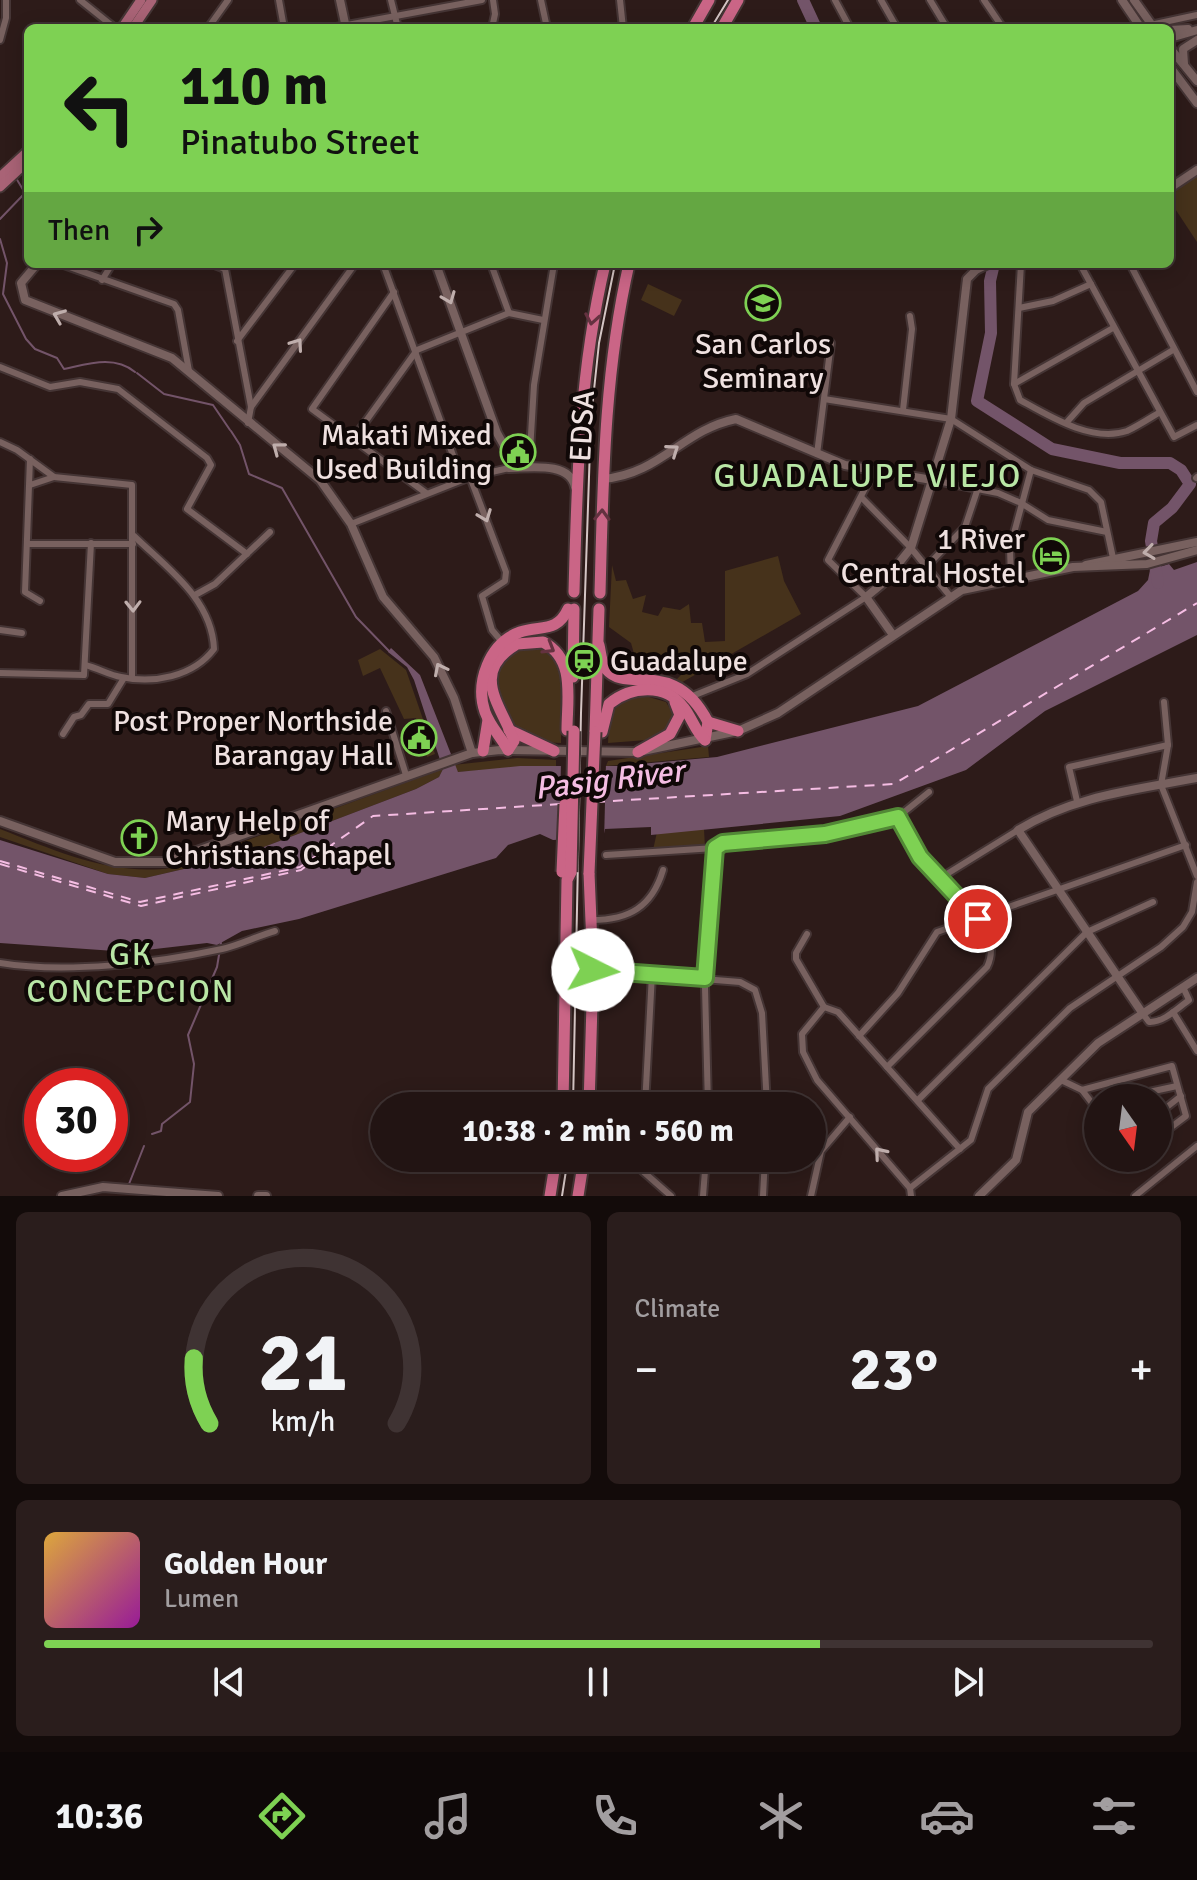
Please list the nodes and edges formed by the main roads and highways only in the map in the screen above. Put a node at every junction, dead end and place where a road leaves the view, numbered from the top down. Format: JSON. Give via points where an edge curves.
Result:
{"nodes":[{"id":1,"x":141,"y":0,"type":"edge"},
{"id":2,"x":152,"y":0,"type":"edge"},
{"id":3,"x":709,"y":0,"type":"edge"},
{"id":4,"x":738,"y":0,"type":"edge"},
{"id":5,"x":125,"y":24,"type":"edge"},
{"id":6,"x":136,"y":24,"type":"edge"},
{"id":7,"x":695,"y":24,"type":"edge"},
{"id":8,"x":724,"y":24,"type":"edge"},
{"id":9,"x":22,"y":164,"type":"edge"},
{"id":10,"x":2,"y":180,"type":"edge"},
{"id":11,"x":604,"y":268,"type":"edge"},
{"id":12,"x":628,"y":268,"type":"edge"},
{"id":13,"x":574,"y":592,"type":"dead end"},
{"id":14,"x":600,"y":593,"type":"dead end"},
{"id":15,"x":599,"y":609,"type":"dead end"},
{"id":16,"x":599,"y":645,"type":"junction"},
{"id":17,"x":666,"y":693,"type":"junction"},
{"id":18,"x":488,"y":720,"type":"junction"},
{"id":19,"x":708,"y":722,"type":"junction"},
{"id":20,"x":509,"y":730,"type":"junction"},
{"id":21,"x":569,"y":731,"type":"junction"},
{"id":22,"x":738,"y":731,"type":"road end"},
{"id":23,"x":599,"y":733,"type":"junction"},
{"id":24,"x":554,"y":751,"type":"road end"},
{"id":25,"x":478,"y":752,"type":"road end"},
{"id":26,"x":638,"y":752,"type":"road end"},
{"id":27,"x":563,"y":1092,"type":"edge"},
{"id":28,"x":589,"y":1092,"type":"edge"},
{"id":29,"x":554,"y":1172,"type":"edge"},
{"id":30,"x":582,"y":1172,"type":"edge"},
{"id":31,"x":550,"y":1196,"type":"edge"},
{"id":32,"x":578,"y":1196,"type":"edge"}],
"edges":[{"from":1,"to":5,"type":"main road"},
{"from":2,"to":6,"type":"main road"},
{"from":3,"to":7,"type":"highway"},
{"from":4,"to":8,"type":"highway"},
{"from":9,"to":10,"type":"main road"},
{"from":11,"to":13,"type":"highway","name":"EDSA","one_way":true,"via":[[583,377]]},
{"from":14,"to":12,"type":"highway","name":"EDSA","one_way":true,"via":[[604,420]]},
{"from":15,"to":16,"type":"highway"},
{"from":16,"to":19,"type":"highway","via":[[604,667],[614,675],[661,680],[690,697]]},
{"from":16,"to":23,"type":"highway"},
{"from":17,"to":19,"type":"highway","via":[[684,707],[705,740]]},
{"from":17,"to":23,"type":"highway","via":[[643,690],[617,698],[606,710]]},
{"from":17,"to":26,"type":"highway","via":[[680,712],[676,726],[666,738]]},
{"from":18,"to":20,"type":"highway","via":[[508,750],[514,741]]},
{"from":18,"to":21,"type":"highway","via":[[482,700],[490,659],[520,632],[556,626],[571,609]]},
{"from":18,"to":25,"type":"highway"},
{"from":19,"to":22,"type":"highway"},
{"from":20,"to":21,"type":"highway","one_way":true,"via":[[492,697],[493,674],[510,648],[529,641],[543,642],[567,668]]},
{"from":20,"to":24,"type":"highway"},
{"from":21,"to":27,"type":"highway","bridge":true},
{"from":23,"to":28,"type":"highway","bridge":true},
{"from":29,"to":31,"type":"highway"},
{"from":30,"to":32,"type":"highway"}]}
